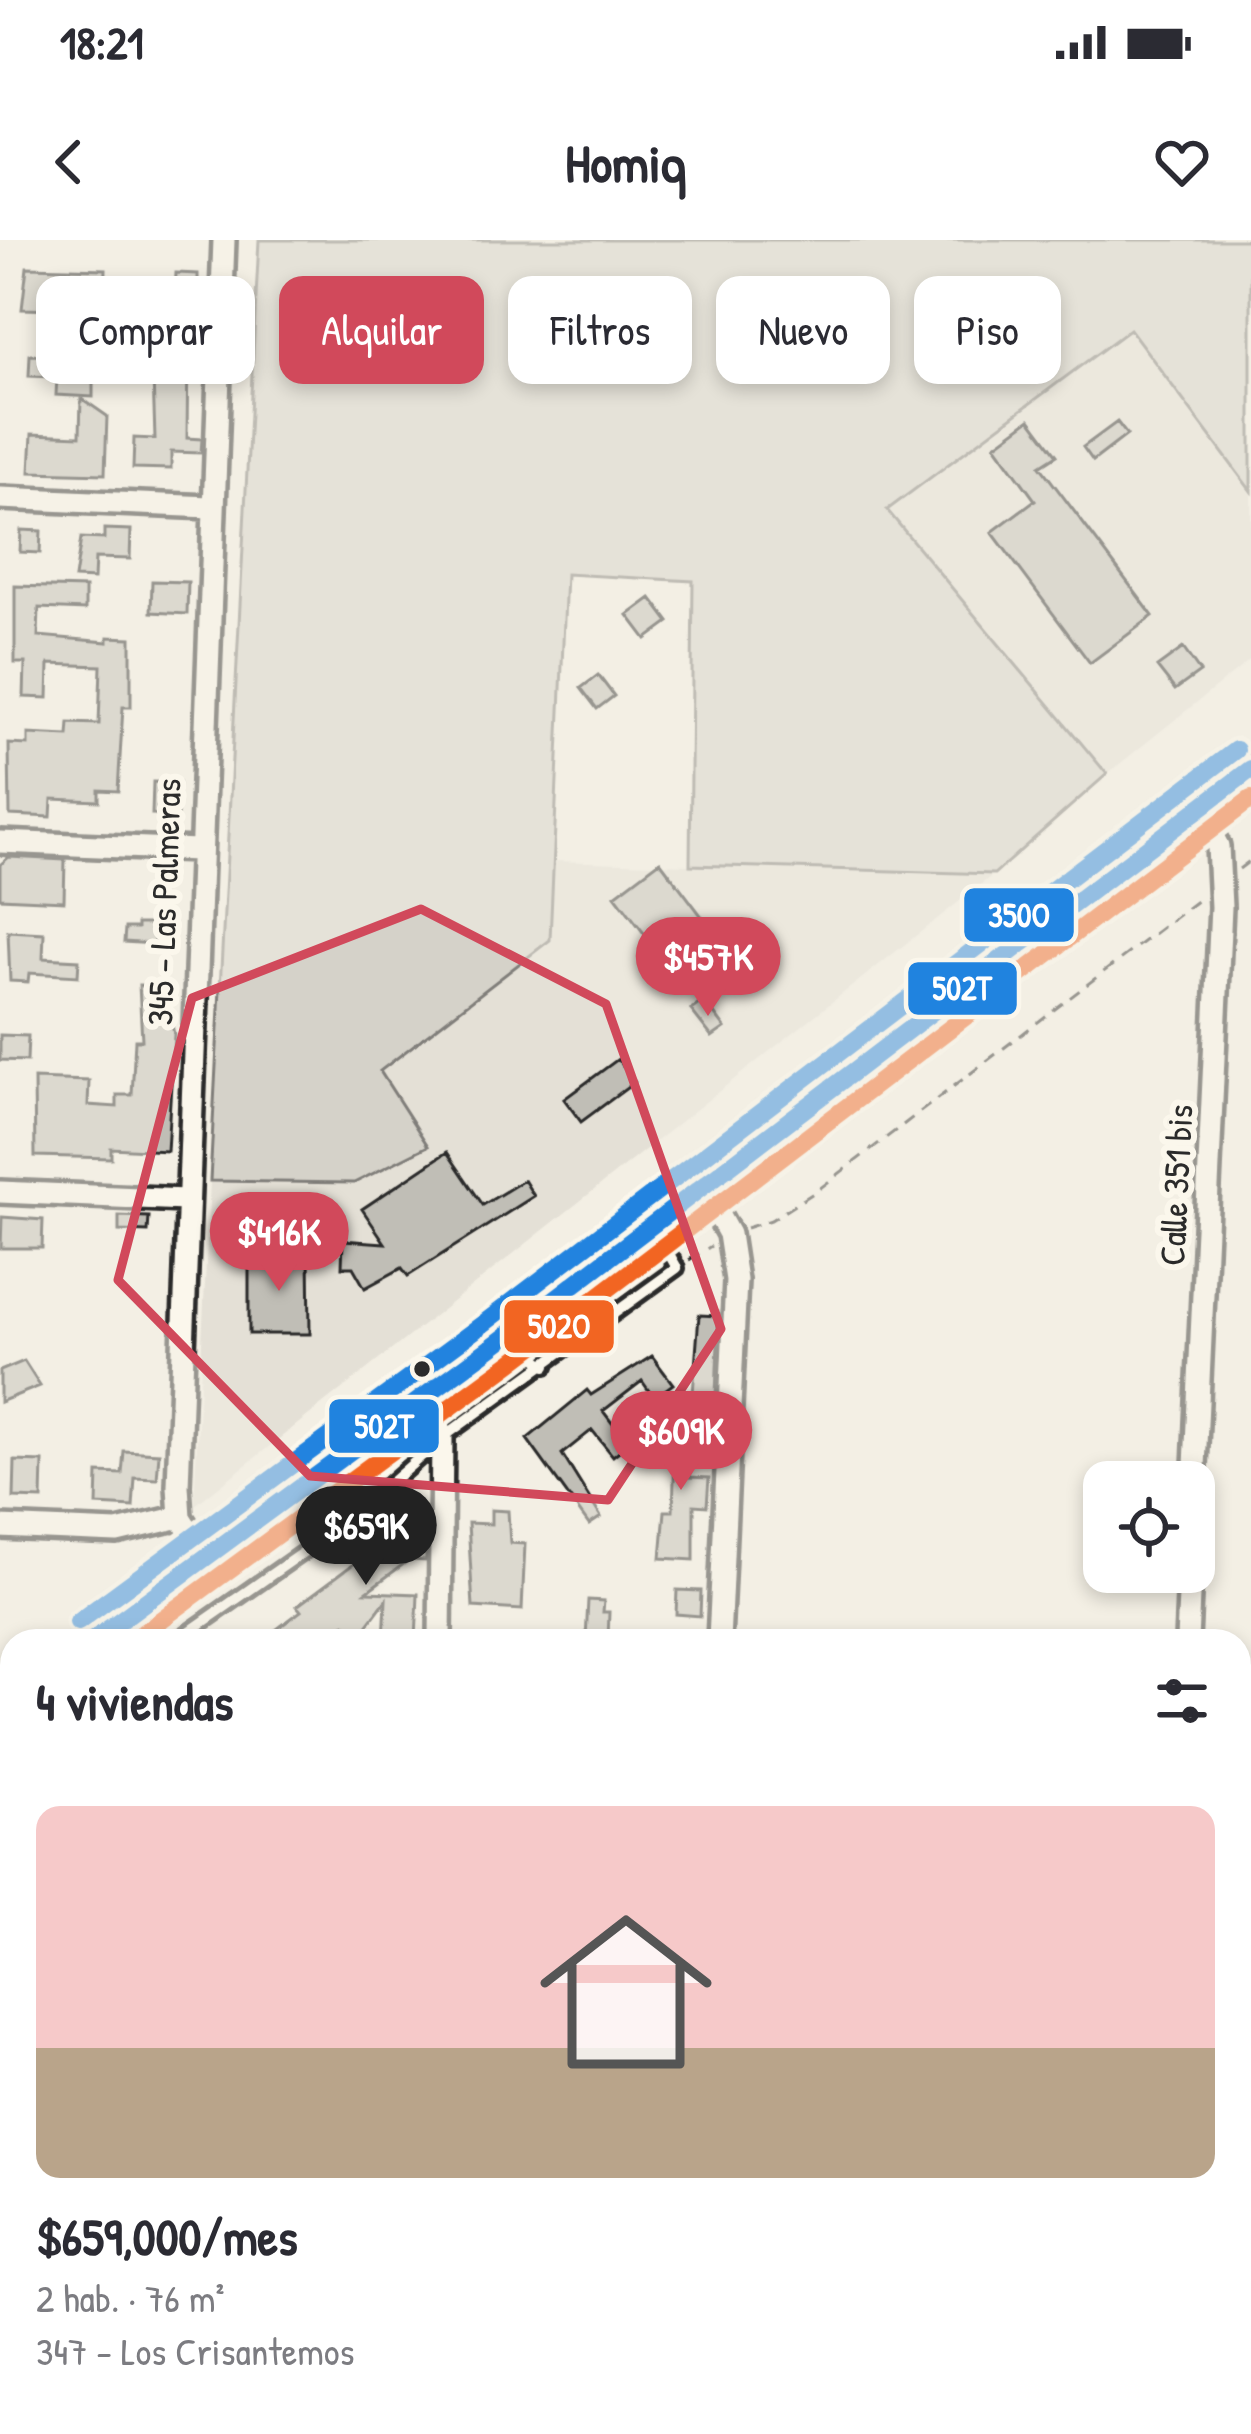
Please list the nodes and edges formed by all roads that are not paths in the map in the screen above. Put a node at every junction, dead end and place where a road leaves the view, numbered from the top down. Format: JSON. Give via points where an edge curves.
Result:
{"nodes":[{"id":1,"x":224,"y":240,"type":"edge"},
{"id":2,"x":0,"y":498,"type":"edge"},
{"id":3,"x":210,"y":507,"type":"junction"},
{"id":4,"x":1251,"y":769,"type":"edge"},
{"id":5,"x":1199,"y":809,"type":"junction"},
{"id":6,"x":0,"y":842,"type":"edge"},
{"id":7,"x":198,"y":850,"type":"junction"},
{"id":8,"x":703,"y":1187,"type":"junction"},
{"id":9,"x":0,"y":1192,"type":"edge"},
{"id":10,"x":185,"y":1200,"type":"junction"},
{"id":11,"x":652,"y":1224,"type":"junction"},
{"id":12,"x":508,"y":1335,"type":"junction"},
{"id":13,"x":546,"y":1366,"type":"junction"},
{"id":14,"x":433,"y":1391,"type":"junction"},
{"id":15,"x":442,"y":1438,"type":"junction"},
{"id":16,"x":1195,"y":1461,"type":"edge"},
{"id":17,"x":309,"y":1484,"type":"junction"},
{"id":18,"x":180,"y":1516,"type":"junction"},
{"id":19,"x":344,"y":1523,"type":"junction"},
{"id":20,"x":0,"y":1527,"type":"edge"},
{"id":21,"x":207,"y":1559,"type":"junction"},
{"id":22,"x":1189,"y":1593,"type":"edge"},
{"id":23,"x":131,"y":1629,"type":"edge"},
{"id":24,"x":193,"y":1629,"type":"edge"},
{"id":25,"x":440,"y":1629,"type":"edge"},
{"id":26,"x":720,"y":1629,"type":"edge"},
{"id":27,"x":1188,"y":1629,"type":"edge"}],
"edges":[{"from":1,"to":3,"type":"street","name":"345 - Las Palmeras"},
{"from":2,"to":3,"type":"street"},
{"from":3,"to":7,"type":"street","name":"345 - Las Palmeras"},
{"from":4,"to":5,"type":"main road"},
{"from":5,"to":8,"type":"main road"},
{"from":5,"to":16,"type":"street","name":"Calle 351 bis","via":[[1218,846],[1219,884]]},
{"from":6,"to":7,"type":"street"},
{"from":7,"to":10,"type":"street","name":"345 - Las Palmeras"},
{"from":8,"to":11,"type":"main road"},
{"from":8,"to":26,"type":"street","via":[[729,1234],[736,1280]]},
{"from":9,"to":10,"type":"street"},
{"from":10,"to":18,"type":"street","name":"345 - Las Palmeras"},
{"from":11,"to":12,"type":"main road"},
{"from":11,"to":13,"type":"lane","via":[[677,1268]]},
{"from":12,"to":13,"type":"lane"},
{"from":12,"to":14,"type":"main road"},
{"from":13,"to":15,"type":"lane"},
{"from":14,"to":15,"type":"street"},
{"from":14,"to":17,"type":"main road"},
{"from":15,"to":19,"type":"lane"},
{"from":15,"to":25,"type":"street"},
{"from":17,"to":19,"type":"lane"},
{"from":17,"to":21,"type":"main road"},
{"from":18,"to":20,"type":"street","via":[[117,1532]]},
{"from":18,"to":21,"type":"street"},
{"from":19,"to":24,"type":"lane"},
{"from":21,"to":23,"type":"main road"},
{"from":22,"to":27,"type":"street"}]}
